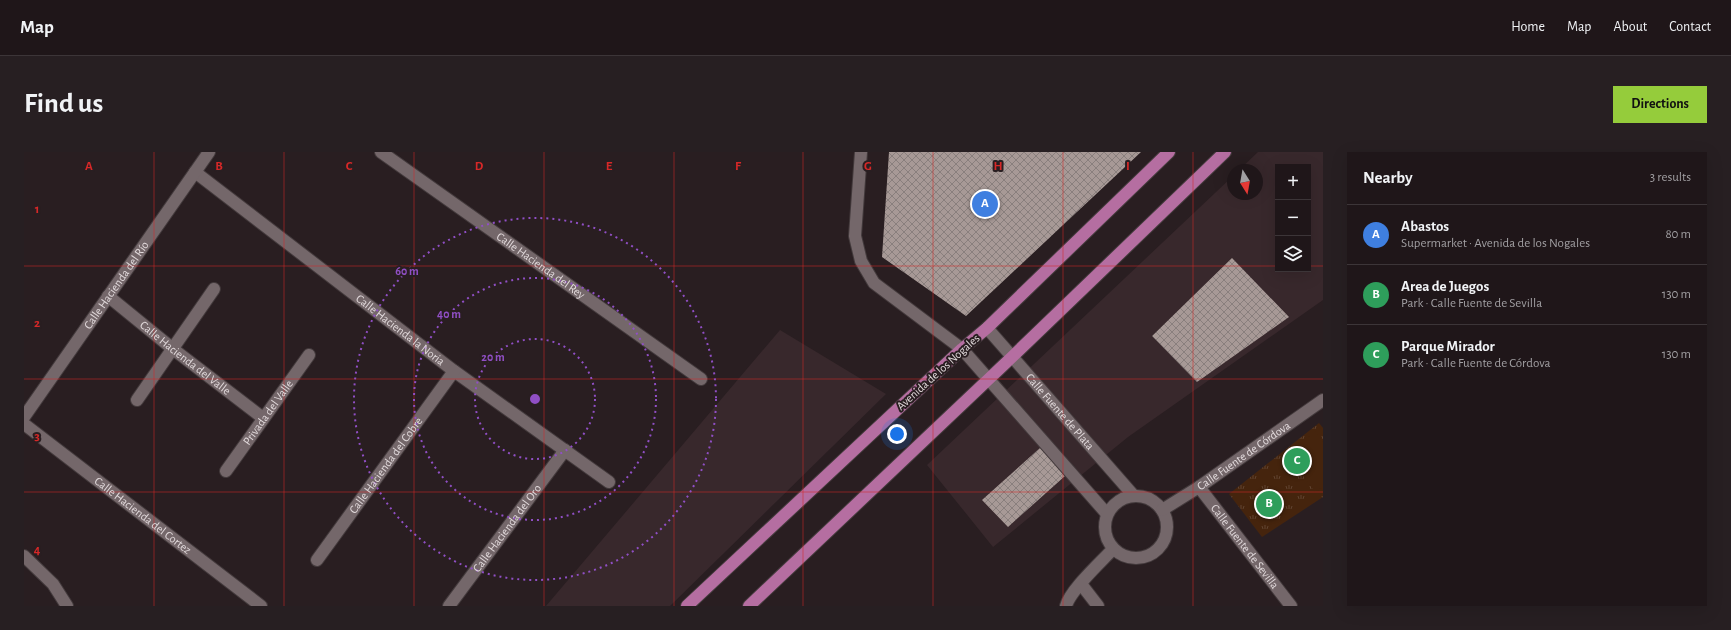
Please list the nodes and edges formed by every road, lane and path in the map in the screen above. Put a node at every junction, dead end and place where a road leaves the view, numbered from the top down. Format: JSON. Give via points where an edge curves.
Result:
{"nodes":[{"id":1,"x":209,"y":152,"type":"edge"},
{"id":2,"x":381,"y":152,"type":"edge"},
{"id":3,"x":860,"y":152,"type":"edge"},
{"id":4,"x":1169,"y":152,"type":"edge"},
{"id":5,"x":1225,"y":152,"type":"edge"},
{"id":6,"x":195,"y":172,"type":"junction"},
{"id":7,"x":214,"y":288,"type":"dead end"},
{"id":8,"x":108,"y":296,"type":"junction"},
{"id":9,"x":987,"y":328,"type":"junction"},
{"id":10,"x":173,"y":349,"type":"junction"},
{"id":11,"x":962,"y":349,"type":"junction"},
{"id":12,"x":309,"y":355,"type":"dead end"},
{"id":13,"x":1012,"y":357,"type":"junction"},
{"id":14,"x":454,"y":371,"type":"junction"},
{"id":15,"x":701,"y":379,"type":"dead end"},
{"id":16,"x":988,"y":379,"type":"junction"},
{"id":17,"x":138,"y":400,"type":"dead end"},
{"id":18,"x":1323,"y":400,"type":"edge"},
{"id":19,"x":24,"y":418,"type":"edge"},
{"id":20,"x":263,"y":418,"type":"junction"},
{"id":21,"x":24,"y":424,"type":"edge"},
{"id":22,"x":565,"y":450,"type":"junction"},
{"id":23,"x":226,"y":470,"type":"dead end"},
{"id":24,"x":609,"y":482,"type":"dead end"},
{"id":25,"x":1199,"y":487,"type":"junction"},
{"id":26,"x":1134,"y":496,"type":"junction"},
{"id":27,"x":1162,"y":510,"type":"junction"},
{"id":28,"x":1107,"y":514,"type":"junction"},
{"id":29,"x":1113,"y":549,"type":"junction"},
{"id":30,"x":24,"y":556,"type":"edge"},
{"id":31,"x":317,"y":560,"type":"dead end"},
{"id":32,"x":1080,"y":584,"type":"junction"},
{"id":33,"x":67,"y":606,"type":"edge"},
{"id":34,"x":261,"y":606,"type":"edge"},
{"id":35,"x":449,"y":606,"type":"edge"},
{"id":36,"x":687,"y":606,"type":"edge"},
{"id":37,"x":749,"y":606,"type":"edge"},
{"id":38,"x":1066,"y":606,"type":"edge"},
{"id":39,"x":1098,"y":606,"type":"edge"},
{"id":40,"x":1291,"y":606,"type":"edge"}],
"edges":[{"from":1,"to":6,"type":"street","name":"Calle Hacienda del Río"},
{"from":2,"to":15,"type":"street","name":"Calle Hacienda del Rey"},
{"from":3,"to":11,"type":"street","via":[[855,236],[861,261],[874,283]]},
{"from":4,"to":9,"type":"main road","name":"Avenida de los Nogales"},
{"from":5,"to":13,"type":"main road"},
{"from":6,"to":8,"type":"street","name":"Calle Hacienda del Río"},
{"from":6,"to":14,"type":"street","name":"Calle Hacienda la Noria"},
{"from":7,"to":10,"type":"street"},
{"from":8,"to":10,"type":"street","name":"Calle Hacienda del Valle"},
{"from":8,"to":19,"type":"street","name":"Calle Hacienda del Río"},
{"from":9,"to":11,"type":"main road","name":"Avenida de los Nogales"},
{"from":9,"to":13,"type":"street","name":"Calle Fuente de Plata"},
{"from":10,"to":17,"type":"street"},
{"from":10,"to":20,"type":"street","name":"Calle Hacienda del Valle"},
{"from":11,"to":16,"type":"street"},
{"from":11,"to":36,"type":"main road","name":"Avenida de los Nogales"},
{"from":12,"to":20,"type":"street","name":"Privada del Valle"},
{"from":13,"to":16,"type":"main road"},
{"from":13,"to":26,"type":"street","name":"Calle Fuente de Plata"},
{"from":14,"to":22,"type":"street","name":"Calle Hacienda la Noria"},
{"from":14,"to":31,"type":"street","name":"Calle Hacienda del Cobre"},
{"from":16,"to":28,"type":"street"},
{"from":16,"to":37,"type":"main road"},
{"from":18,"to":25,"type":"street","name":"Calle Fuente de Córdova"},
{"from":20,"to":23,"type":"street","name":"Privada del Valle"},
{"from":21,"to":34,"type":"street","name":"Calle Hacienda del Cortez"},
{"from":22,"to":24,"type":"street","name":"Calle Hacienda la Noria"},
{"from":22,"to":35,"type":"street","name":"Calle Hacienda del Oro"},
{"from":25,"to":27,"type":"street","name":"Calle Fuente de Córdova"},
{"from":25,"to":40,"type":"street","name":"Calle Fuente de Sevilla"},
{"from":26,"to":27,"type":"street","via":[[1150,499]]},
{"from":26,"to":28,"type":"street","via":[[1118,501]]},
{"from":27,"to":29,"type":"street","via":[[1167,524],[1165,540],[1156,552],[1141,558],[1126,557]]},
{"from":28,"to":29,"type":"street","via":[[1104,526],[1106,539]]},
{"from":29,"to":32,"type":"street"},
{"from":30,"to":33,"type":"street","via":[[53,584]]},
{"from":32,"to":38,"type":"street"},
{"from":32,"to":39,"type":"street"}]}
